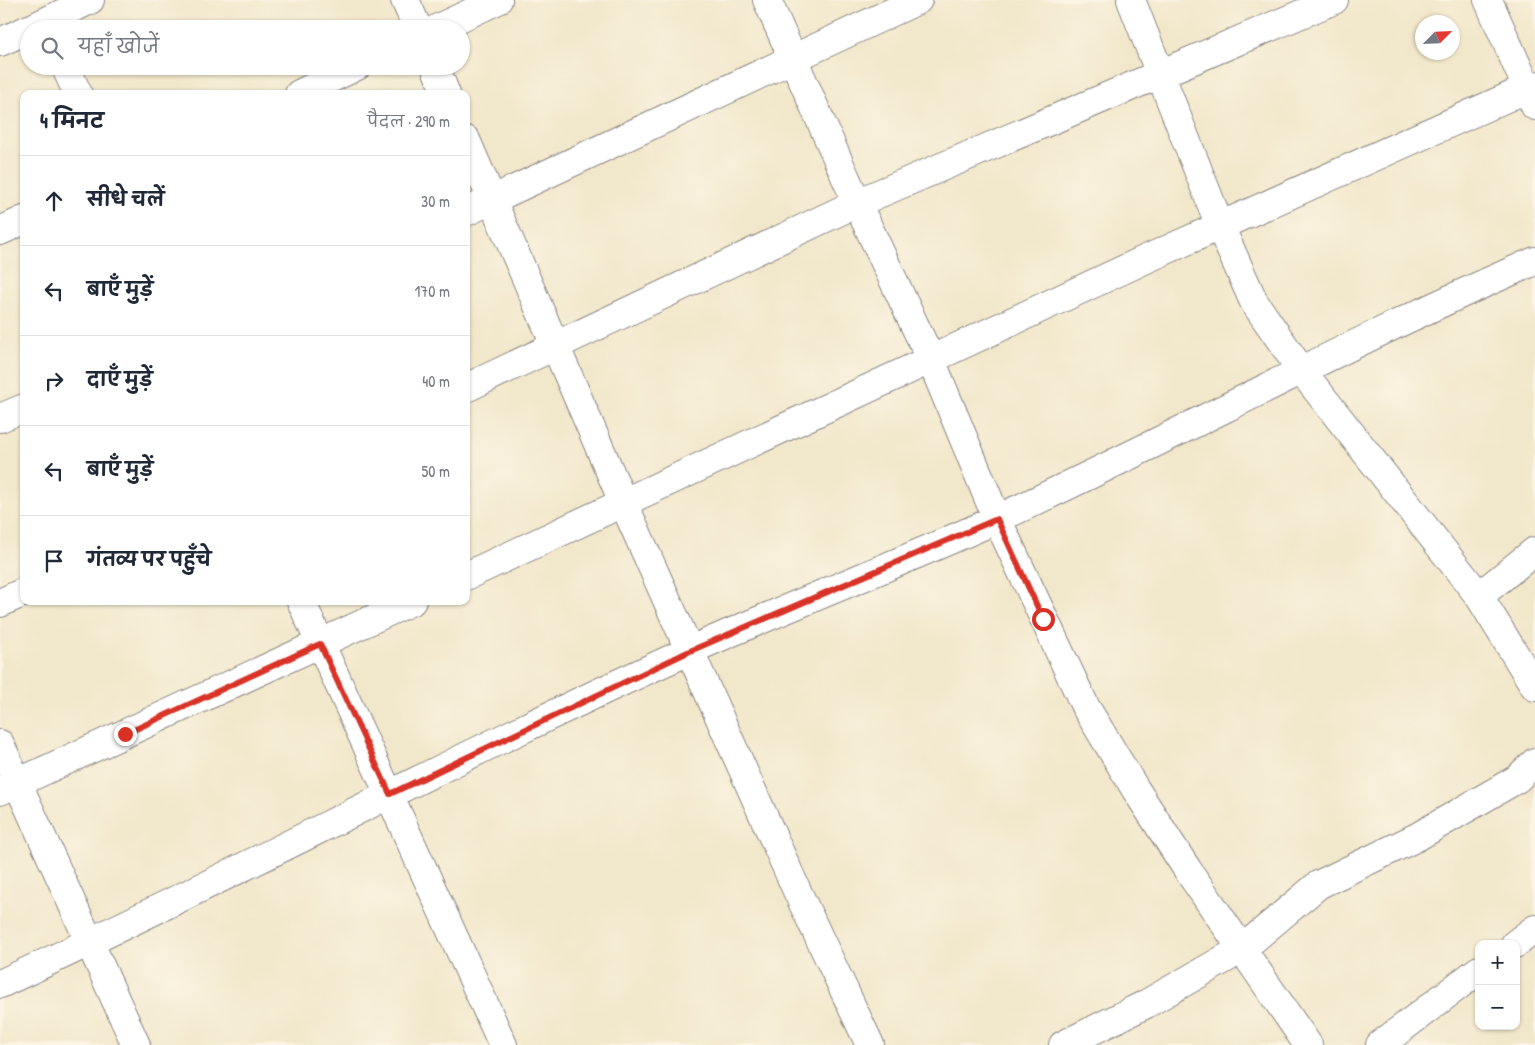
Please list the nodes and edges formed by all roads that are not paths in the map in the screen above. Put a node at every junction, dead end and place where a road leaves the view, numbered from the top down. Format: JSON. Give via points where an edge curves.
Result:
{"nodes":[{"id":1,"x":90,"y":0,"type":"edge"},
{"id":2,"x":405,"y":0,"type":"edge"},
{"id":3,"x":498,"y":0,"type":"edge"},
{"id":4,"x":767,"y":0,"type":"edge"},
{"id":5,"x":918,"y":0,"type":"edge"},
{"id":6,"x":1131,"y":0,"type":"edge"},
{"id":7,"x":1334,"y":0,"type":"edge"},
{"id":8,"x":1488,"y":0,"type":"edge"},
{"id":9,"x":51,"y":20,"type":"edge"},
{"id":10,"x":414,"y":20,"type":"edge"},
{"id":11,"x":455,"y":20,"type":"edge"},
{"id":12,"x":20,"y":34,"type":"edge"},
{"id":13,"x":0,"y":42,"type":"edge"},
{"id":14,"x":793,"y":59,"type":"junction"},
{"id":15,"x":1160,"y":74,"type":"junction"},
{"id":16,"x":70,"y":75,"type":"edge"},
{"id":17,"x":338,"y":75,"type":"edge"},
{"id":18,"x":439,"y":75,"type":"edge"},
{"id":19,"x":76,"y":90,"type":"edge"},
{"id":20,"x":306,"y":90,"type":"edge"},
{"id":21,"x":444,"y":90,"type":"edge"},
{"id":22,"x":1532,"y":93,"type":"edge"},
{"id":23,"x":470,"y":149,"type":"edge"},
{"id":24,"x":492,"y":200,"type":"junction"},
{"id":25,"x":857,"y":203,"type":"junction"},
{"id":26,"x":470,"y":210,"type":"edge"},
{"id":27,"x":20,"y":222,"type":"edge"},
{"id":28,"x":1220,"y":226,"type":"junction"},
{"id":29,"x":0,"y":231,"type":"edge"},
{"id":30,"x":1535,"y":261,"type":"edge"},
{"id":31,"x":556,"y":347,"type":"junction"},
{"id":32,"x":931,"y":360,"type":"junction"},
{"id":33,"x":1301,"y":370,"type":"junction"},
{"id":34,"x":470,"y":386,"type":"edge"},
{"id":35,"x":20,"y":410,"type":"edge"},
{"id":36,"x":0,"y":418,"type":"edge"},
{"id":37,"x":624,"y":504,"type":"junction"},
{"id":38,"x":997,"y":519,"type":"junction"},
{"id":39,"x":1535,"y":551,"type":"edge"},
{"id":40,"x":470,"y":574,"type":"edge"},
{"id":41,"x":20,"y":594,"type":"edge"},
{"id":42,"x":1479,"y":596,"type":"junction"},
{"id":43,"x":0,"y":603,"type":"edge"},
{"id":44,"x":303,"y":605,"type":"edge"},
{"id":45,"x":403,"y":605,"type":"edge"},
{"id":46,"x":320,"y":644,"type":"junction"},
{"id":47,"x":690,"y":651,"type":"junction"},
{"id":48,"x":1535,"y":687,"type":"edge"},
{"id":49,"x":0,"y":744,"type":"edge"},
{"id":50,"x":1535,"y":762,"type":"edge"},
{"id":51,"x":9,"y":787,"type":"edge"},
{"id":52,"x":390,"y":794,"type":"junction"},
{"id":53,"x":1535,"y":929,"type":"edge"},
{"id":54,"x":1520,"y":940,"type":"edge"},
{"id":55,"x":88,"y":943,"type":"junction"},
{"id":56,"x":1242,"y":949,"type":"junction"},
{"id":57,"x":1475,"y":973,"type":"edge"},
{"id":58,"x":0,"y":984,"type":"edge"},
{"id":59,"x":136,"y":1045,"type":"edge"},
{"id":60,"x":503,"y":1045,"type":"edge"},
{"id":61,"x":870,"y":1045,"type":"edge"},
{"id":62,"x":1063,"y":1045,"type":"edge"},
{"id":63,"x":1308,"y":1045,"type":"edge"},
{"id":64,"x":1380,"y":1045,"type":"edge"}],
"edges":[{"from":1,"to":9,"type":"street"},
{"from":2,"to":10,"type":"street"},
{"from":3,"to":11,"type":"street"},
{"from":4,"to":14,"type":"street"},
{"from":5,"to":14,"type":"street"},
{"from":6,"to":15,"type":"street"},
{"from":7,"to":15,"type":"street"},
{"from":8,"to":22,"type":"street"},
{"from":12,"to":13,"type":"street"},
{"from":14,"to":24,"type":"street"},
{"from":14,"to":25,"type":"street"},
{"from":15,"to":25,"type":"street"},
{"from":15,"to":28,"type":"street"},
{"from":16,"to":19,"type":"street"},
{"from":17,"to":20,"type":"street"},
{"from":18,"to":21,"type":"street"},
{"from":22,"to":28,"type":"street"},
{"from":23,"to":24,"type":"street"},
{"from":24,"to":26,"type":"street"},
{"from":24,"to":31,"type":"street"},
{"from":25,"to":31,"type":"street"},
{"from":25,"to":32,"type":"street"},
{"from":27,"to":29,"type":"street"},
{"from":28,"to":32,"type":"street"},
{"from":28,"to":33,"type":"street","via":[[1254,302]]},
{"from":30,"to":33,"type":"street","via":[[1446,299]]},
{"from":31,"to":34,"type":"street"},
{"from":31,"to":37,"type":"street"},
{"from":32,"to":37,"type":"street"},
{"from":32,"to":38,"type":"street"},
{"from":33,"to":38,"type":"street"},
{"from":33,"to":42,"type":"street"},
{"from":35,"to":36,"type":"street"},
{"from":37,"to":40,"type":"street"},
{"from":37,"to":47,"type":"street"},
{"from":38,"to":47,"type":"street"},
{"from":38,"to":56,"type":"street","via":[[1085,706],[1136,790]]},
{"from":39,"to":42,"type":"street"},
{"from":41,"to":43,"type":"street"},
{"from":42,"to":48,"type":"street"},
{"from":44,"to":46,"type":"street"},
{"from":45,"to":46,"type":"street"},
{"from":46,"to":51,"type":"street"},
{"from":46,"to":52,"type":"street"},
{"from":47,"to":52,"type":"street"},
{"from":47,"to":61,"type":"street"},
{"from":49,"to":51,"type":"street"},
{"from":50,"to":56,"type":"street","via":[[1517,780],[1426,832],[1318,885]]},
{"from":51,"to":55,"type":"street"},
{"from":52,"to":55,"type":"street"},
{"from":52,"to":60,"type":"street"},
{"from":53,"to":54,"type":"street"},
{"from":55,"to":58,"type":"street"},
{"from":55,"to":59,"type":"street"},
{"from":56,"to":62,"type":"street","via":[[1146,1004]]},
{"from":56,"to":63,"type":"street"},
{"from":57,"to":64,"type":"street"}]}
